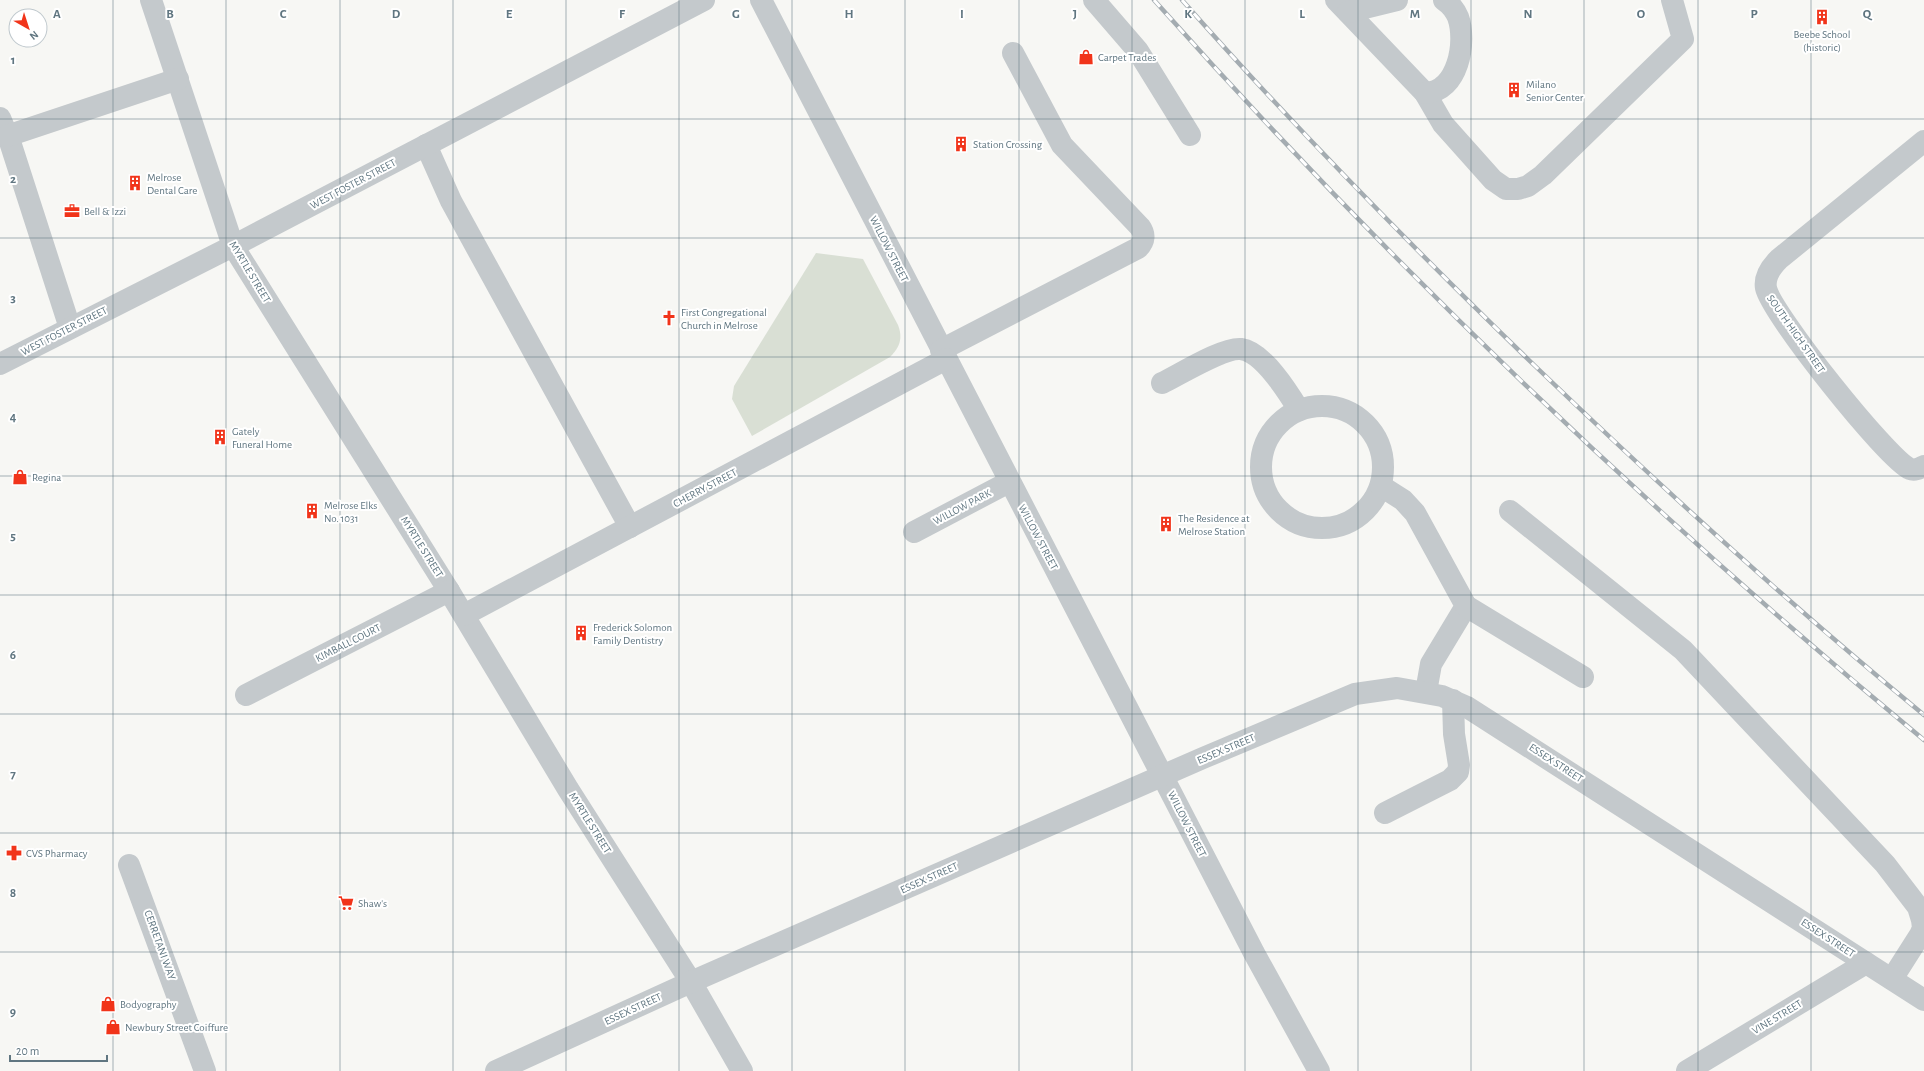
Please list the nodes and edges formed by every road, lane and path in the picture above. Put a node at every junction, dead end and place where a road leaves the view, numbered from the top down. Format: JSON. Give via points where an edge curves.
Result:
{"nodes":[{"id":1,"x":151,"y":0,"type":"edge"},
{"id":2,"x":704,"y":0,"type":"edge"},
{"id":3,"x":761,"y":0,"type":"edge"},
{"id":4,"x":1094,"y":0,"type":"edge"},
{"id":5,"x":1397,"y":0,"type":"edge"},
{"id":6,"x":1444,"y":0,"type":"edge"},
{"id":7,"x":1672,"y":0,"type":"edge"},
{"id":8,"x":1342,"y":6,"type":"edge"},
{"id":9,"x":1013,"y":53,"type":"dead end"},
{"id":10,"x":178,"y":79,"type":"junction"},
{"id":11,"x":1425,"y":93,"type":"junction"},
{"id":12,"x":4,"y":127,"type":"edge"},
{"id":13,"x":1190,"y":135,"type":"dead end"},
{"id":14,"x":1924,"y":141,"type":"edge"},
{"id":15,"x":426,"y":145,"type":"junction"},
{"id":16,"x":233,"y":246,"type":"junction"},
{"id":17,"x":70,"y":328,"type":"junction"},
{"id":18,"x":943,"y":354,"type":"junction"},
{"id":19,"x":0,"y":363,"type":"edge"},
{"id":20,"x":1162,"y":383,"type":"dead end"},
{"id":21,"x":1299,"y":410,"type":"junction"},
{"id":22,"x":1918,"y":468,"type":"edge"},
{"id":23,"x":1009,"y":482,"type":"junction"},
{"id":24,"x":1381,"y":486,"type":"junction"},
{"id":25,"x":1510,"y":511,"type":"dead end"},
{"id":26,"x":630,"y":527,"type":"junction"},
{"id":27,"x":914,"y":532,"type":"dead end"},
{"id":28,"x":449,"y":591,"type":"junction"},
{"id":29,"x":1466,"y":606,"type":"junction"},
{"id":30,"x":464,"y":615,"type":"junction"},
{"id":31,"x":1583,"y":677,"type":"dead end"},
{"id":32,"x":1426,"y":692,"type":"junction"},
{"id":33,"x":246,"y":695,"type":"dead end"},
{"id":34,"x":1453,"y":700,"type":"junction"},
{"id":35,"x":1163,"y":777,"type":"junction"},
{"id":36,"x":1385,"y":813,"type":"dead end"},
{"id":37,"x":129,"y":864,"type":"dead end"},
{"id":38,"x":1866,"y":963,"type":"junction"},
{"id":39,"x":1892,"y":980,"type":"junction"},
{"id":40,"x":691,"y":982,"type":"junction"},
{"id":41,"x":1924,"y":1000,"type":"edge"},
{"id":42,"x":205,"y":1071,"type":"edge"},
{"id":43,"x":496,"y":1071,"type":"edge"},
{"id":44,"x":742,"y":1071,"type":"edge"},
{"id":45,"x":1319,"y":1071,"type":"edge"},
{"id":46,"x":1689,"y":1071,"type":"edge"}],
"edges":[{"from":1,"to":10,"type":"street","name":"MYRTLE STREET"},
{"from":2,"to":15,"type":"street","name":"WEST FOSTER STREET"},
{"from":3,"to":18,"type":"street","name":"WILLOW STREET"},
{"from":4,"to":13,"type":"street","via":[[1138,51]]},
{"from":5,"to":8,"type":"street"},
{"from":6,"to":11,"type":"street","via":[[1455,11],[1460,26],[1461,40],[1457,64],[1446,84],[1435,92]]},
{"from":7,"to":11,"type":"street","via":[[1682,39],[1543,175],[1524,188],[1506,188],[1493,180],[1443,124]]},
{"from":8,"to":11,"type":"street"},
{"from":9,"to":18,"type":"street","name":"CHERRY STREET","via":[[1062,145],[1140,227],[1143,241],[1138,248]]},
{"from":10,"to":12,"type":"street"},
{"from":10,"to":16,"type":"street","name":"MYRTLE STREET"},
{"from":12,"to":17,"type":"street"},
{"from":14,"to":22,"type":"street","name":"SOUTH HIGH STREET","via":[[1779,260],[1770,269],[1765,287],[1772,303],[1816,364],[1890,452],[1901,463]]},
{"from":15,"to":16,"type":"street","name":"WEST FOSTER STREET"},
{"from":15,"to":26,"type":"street","via":[[451,201]]},
{"from":16,"to":17,"type":"street","name":"WEST FOSTER STREET"},
{"from":16,"to":28,"type":"street","name":"MYRTLE STREET"},
{"from":17,"to":19,"type":"street","name":"WEST FOSTER STREET"},
{"from":18,"to":23,"type":"street","name":"WILLOW STREET"},
{"from":18,"to":26,"type":"street","name":"CHERRY STREET"},
{"from":20,"to":21,"type":"street","via":[[1223,352],[1241,349],[1253,354],[1279,380]]},
{"from":21,"to":24,"type":"street","via":[[1329,406],[1351,413],[1361,420],[1381,450]]},
{"from":21,"to":24,"type":"street","via":[[1275,428],[1263,449],[1261,461],[1262,479],[1267,496],[1283,515],[1316,528],[1328,529],[1339,526],[1351,522],[1365,511]]},
{"from":23,"to":27,"type":"street","name":"WILLOW PARK"},
{"from":23,"to":35,"type":"street","name":"WILLOW STREET"},
{"from":24,"to":29,"type":"street","via":[[1403,500],[1415,513]]},
{"from":25,"to":39,"type":"street","via":[[1684,650],[1885,864],[1918,907],[1922,920],[1920,935]]},
{"from":26,"to":30,"type":"street","name":"CHERRY STREET"},
{"from":28,"to":30,"type":"street","name":"MYRTLE STREET"},
{"from":28,"to":33,"type":"street","name":"KIMBALL COURT"},
{"from":29,"to":31,"type":"street"},
{"from":29,"to":32,"type":"street","via":[[1431,664]]},
{"from":30,"to":40,"type":"street","name":"MYRTLE STREET","via":[[568,789]]},
{"from":32,"to":34,"type":"street","name":"ESSEX STREET"},
{"from":32,"to":35,"type":"street","name":"ESSEX STREET","via":[[1397,688],[1355,694]]},
{"from":34,"to":36,"type":"street","via":[[1458,772],[1453,778]]},
{"from":34,"to":38,"type":"street","name":"ESSEX STREET","via":[[1542,754]]},
{"from":35,"to":40,"type":"street","name":"ESSEX STREET"},
{"from":35,"to":45,"type":"street","name":"WILLOW STREET","via":[[1254,953]]},
{"from":37,"to":42,"type":"street","name":"CERRETANI WAY"},
{"from":38,"to":39,"type":"street","name":"ESSEX STREET"},
{"from":38,"to":46,"type":"street","name":"VINE STREET"},
{"from":39,"to":41,"type":"street","name":"ESSEX STREET"},
{"from":40,"to":43,"type":"street","name":"ESSEX STREET"},
{"from":40,"to":44,"type":"street","name":"MYRTLE STREET"}]}
